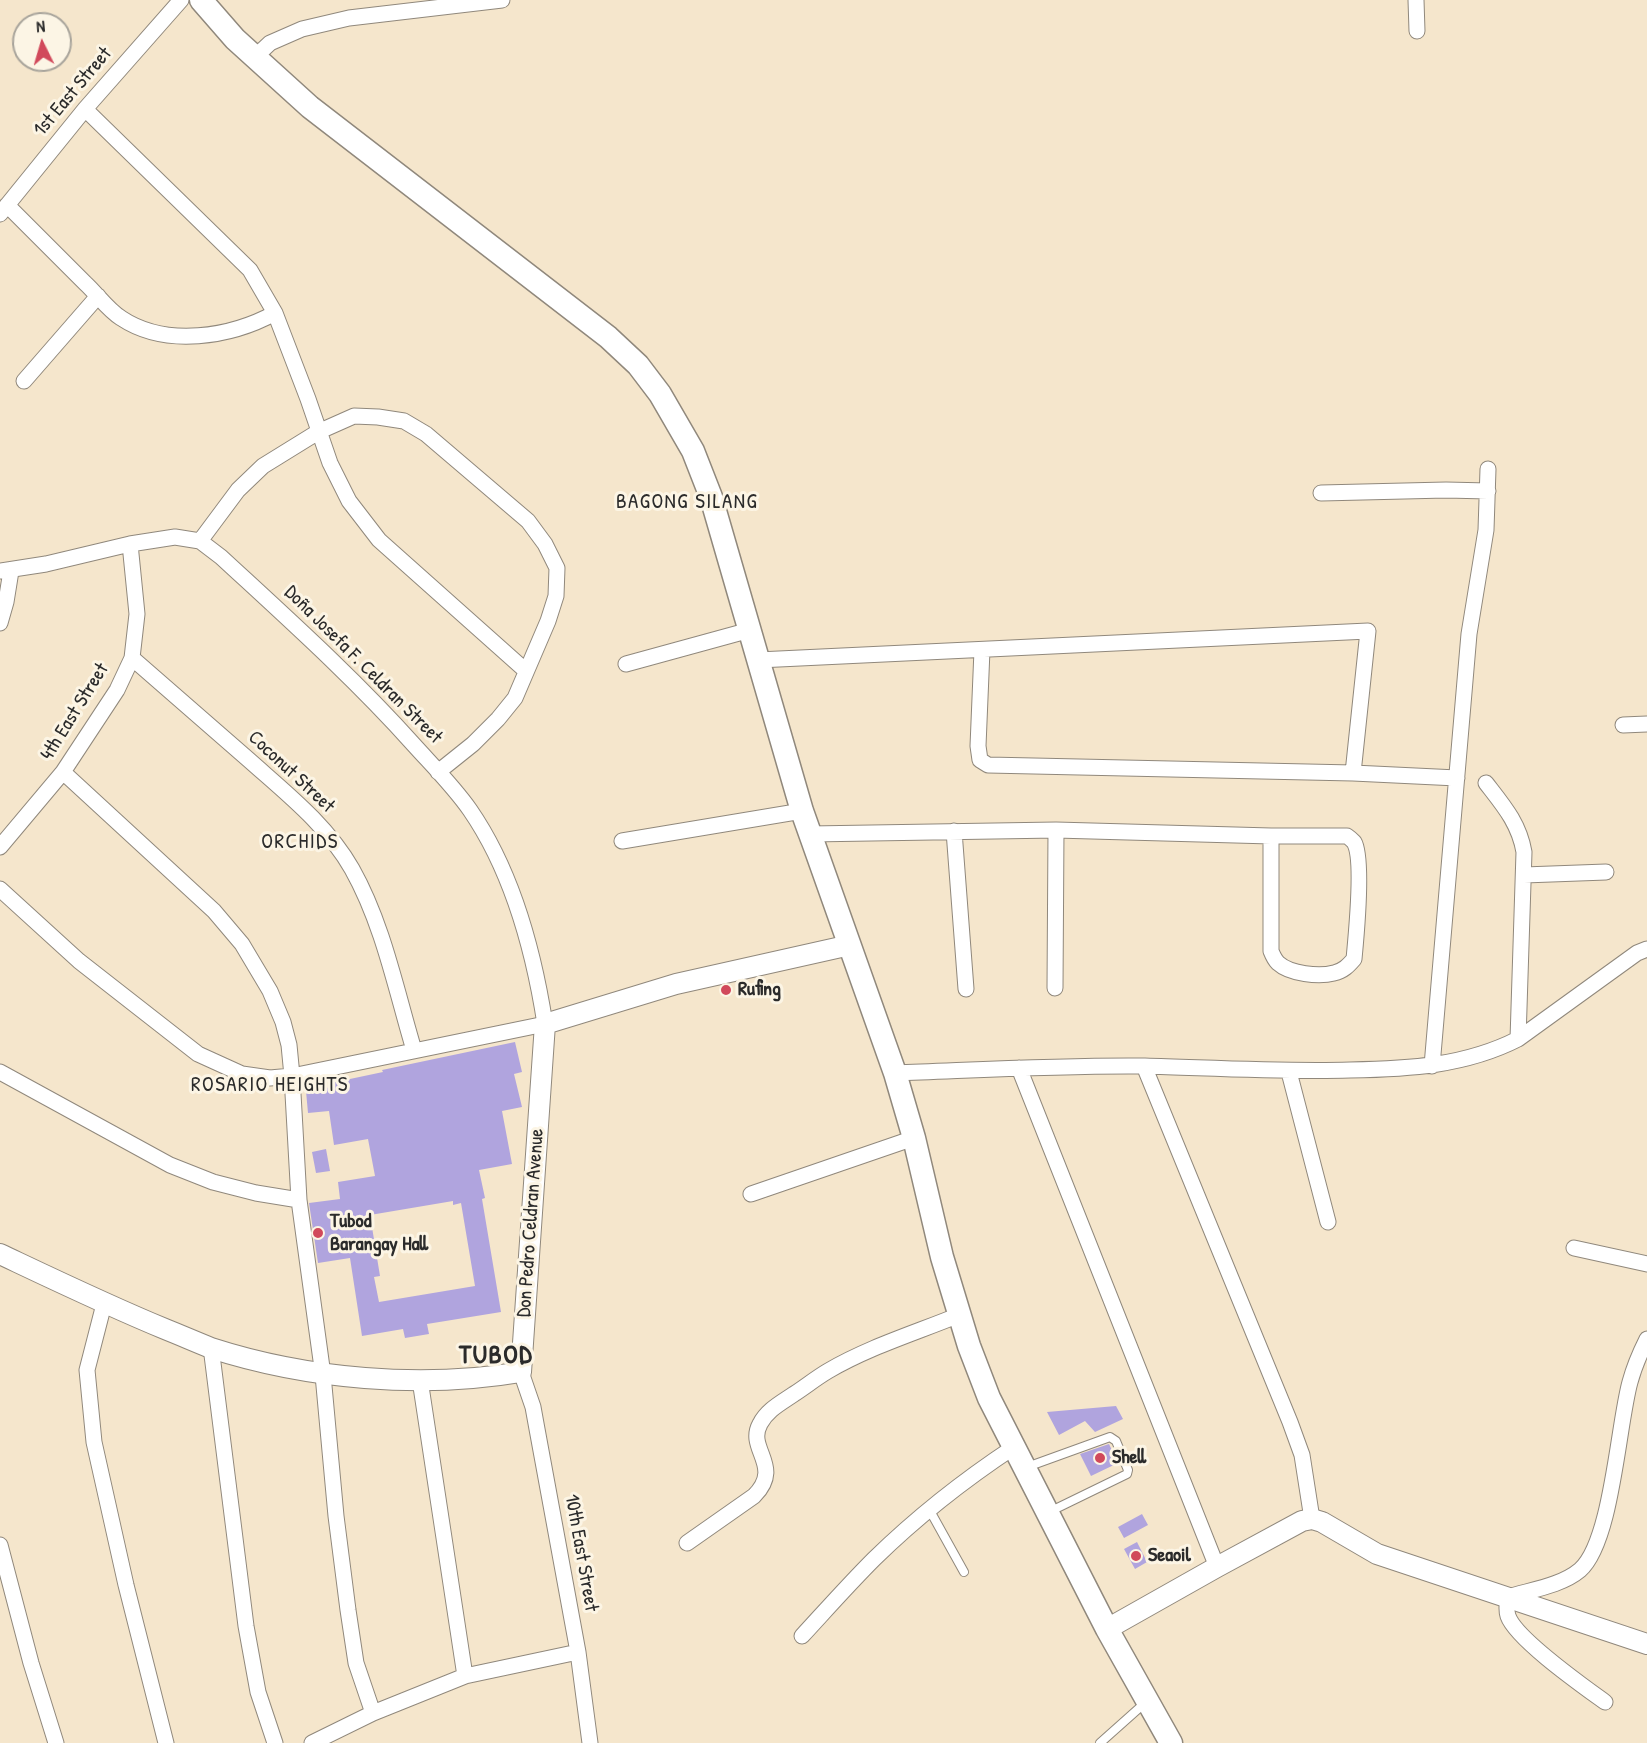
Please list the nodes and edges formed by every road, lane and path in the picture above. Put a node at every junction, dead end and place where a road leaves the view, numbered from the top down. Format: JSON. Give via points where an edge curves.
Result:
{"nodes":[{"id":1,"x":181,"y":0,"type":"edge"},
{"id":2,"x":201,"y":0,"type":"edge"},
{"id":3,"x":502,"y":0,"type":"edge"},
{"id":4,"x":1416,"y":0,"type":"edge"},
{"id":5,"x":1417,"y":31,"type":"dead end"},
{"id":6,"x":254,"y":58,"type":"junction"},
{"id":7,"x":85,"y":109,"type":"junction"},
{"id":8,"x":4,"y":209,"type":"edge"},
{"id":9,"x":98,"y":296,"type":"junction"},
{"id":10,"x":275,"y":313,"type":"junction"},
{"id":11,"x":24,"y":381,"type":"dead end"},
{"id":12,"x":318,"y":432,"type":"junction"},
{"id":13,"x":1488,"y":469,"type":"dead end"},
{"id":14,"x":1488,"y":491,"type":"junction"},
{"id":15,"x":1321,"y":494,"type":"dead end"},
{"id":16,"x":200,"y":541,"type":"junction"},
{"id":17,"x":130,"y":544,"type":"junction"},
{"id":18,"x":5,"y":571,"type":"edge"},
{"id":19,"x":0,"y":623,"type":"edge"},
{"id":20,"x":750,"y":630,"type":"junction"},
{"id":21,"x":982,"y":650,"type":"junction"},
{"id":22,"x":132,"y":658,"type":"junction"},
{"id":23,"x":758,"y":660,"type":"junction"},
{"id":24,"x":626,"y":664,"type":"dead end"},
{"id":25,"x":526,"y":671,"type":"junction"},
{"id":26,"x":1647,"y":724,"type":"edge"},
{"id":27,"x":1623,"y":725,"type":"dead end"},
{"id":28,"x":63,"y":772,"type":"junction"},
{"id":29,"x":438,"y":772,"type":"junction"},
{"id":30,"x":1353,"y":773,"type":"junction"},
{"id":31,"x":1457,"y":778,"type":"junction"},
{"id":32,"x":1486,"y":783,"type":"dead end"},
{"id":33,"x":802,"y":811,"type":"junction"},
{"id":34,"x":1056,"y":830,"type":"junction"},
{"id":35,"x":954,"y":831,"type":"junction"},
{"id":36,"x":810,"y":834,"type":"junction"},
{"id":37,"x":1271,"y":836,"type":"junction"},
{"id":38,"x":622,"y":841,"type":"dead end"},
{"id":39,"x":0,"y":847,"type":"edge"},
{"id":40,"x":1606,"y":872,"type":"dead end"},
{"id":41,"x":1524,"y":875,"type":"junction"},
{"id":42,"x":0,"y":889,"type":"edge"},
{"id":43,"x":850,"y":945,"type":"junction"},
{"id":44,"x":1647,"y":949,"type":"edge"},
{"id":45,"x":1055,"y":988,"type":"dead end"},
{"id":46,"x":966,"y":989,"type":"dead end"},
{"id":47,"x":545,"y":1024,"type":"junction"},
{"id":48,"x":1518,"y":1039,"type":"junction"},
{"id":49,"x":414,"y":1050,"type":"junction"},
{"id":50,"x":1144,"y":1066,"type":"junction"},
{"id":51,"x":1432,"y":1066,"type":"junction"},
{"id":52,"x":1019,"y":1068,"type":"junction"},
{"id":53,"x":1289,"y":1071,"type":"junction"},
{"id":54,"x":0,"y":1072,"type":"edge"},
{"id":55,"x":895,"y":1073,"type":"junction"},
{"id":56,"x":292,"y":1076,"type":"junction"},
{"id":57,"x":914,"y":1138,"type":"junction"},
{"id":58,"x":751,"y":1194,"type":"dead end"},
{"id":59,"x":299,"y":1200,"type":"junction"},
{"id":60,"x":1328,"y":1222,"type":"dead end"},
{"id":61,"x":1574,"y":1248,"type":"dead end"},
{"id":62,"x":0,"y":1254,"type":"edge"},
{"id":63,"x":1647,"y":1264,"type":"edge"},
{"id":64,"x":104,"y":1304,"type":"junction"},
{"id":65,"x":959,"y":1316,"type":"junction"},
{"id":66,"x":1647,"y":1340,"type":"edge"},
{"id":67,"x":211,"y":1347,"type":"junction"},
{"id":68,"x":521,"y":1372,"type":"junction"},
{"id":69,"x":323,"y":1375,"type":"junction"},
{"id":70,"x":420,"y":1380,"type":"junction"},
{"id":71,"x":1014,"y":1447,"type":"junction"},
{"id":72,"x":1025,"y":1468,"type":"junction"},
{"id":73,"x":929,"y":1509,"type":"junction"},
{"id":74,"x":1049,"y":1512,"type":"junction"},
{"id":75,"x":1312,"y":1519,"type":"junction"},
{"id":76,"x":687,"y":1543,"type":"dead end"},
{"id":77,"x":0,"y":1545,"type":"edge"},
{"id":78,"x":1217,"y":1567,"type":"junction"},
{"id":79,"x":964,"y":1572,"type":"dead end"},
{"id":80,"x":1508,"y":1597,"type":"junction"},
{"id":81,"x":1107,"y":1629,"type":"junction"},
{"id":82,"x":802,"y":1636,"type":"dead end"},
{"id":83,"x":1647,"y":1644,"type":"edge"},
{"id":84,"x":578,"y":1652,"type":"junction"},
{"id":85,"x":465,"y":1676,"type":"junction"},
{"id":86,"x":1148,"y":1701,"type":"junction"},
{"id":87,"x":1605,"y":1702,"type":"dead end"},
{"id":88,"x":373,"y":1713,"type":"junction"},
{"id":89,"x":56,"y":1743,"type":"edge"},
{"id":90,"x":166,"y":1743,"type":"edge"},
{"id":91,"x":275,"y":1743,"type":"edge"},
{"id":92,"x":312,"y":1743,"type":"edge"},
{"id":93,"x":590,"y":1743,"type":"edge"},
{"id":94,"x":1100,"y":1743,"type":"edge"},
{"id":95,"x":1171,"y":1743,"type":"edge"}],
"edges":[{"from":1,"to":7,"type":"street","name":"1st East Street"},
{"from":2,"to":6,"type":"main road"},
{"from":3,"to":6,"type":"street","via":[[349,18],[314,26],[270,43]]},
{"from":4,"to":5,"type":"street"},
{"from":6,"to":20,"type":"main road","via":[[310,107],[608,337],[638,365],[693,451],[721,525]]},
{"from":7,"to":8,"type":"street","name":"1st East Street"},
{"from":7,"to":10,"type":"street","via":[[250,270]]},
{"from":8,"to":9,"type":"street"},
{"from":9,"to":10,"type":"street","via":[[121,318],[149,332],[182,336],[235,330]]},
{"from":9,"to":11,"type":"street"},
{"from":10,"to":12,"type":"street"},
{"from":12,"to":16,"type":"street","via":[[264,466],[238,490]]},
{"from":12,"to":25,"type":"street","via":[[349,501],[379,540]]},
{"from":12,"to":25,"type":"street","via":[[354,416],[404,421],[426,434],[528,521],[557,568],[556,596]]},
{"from":13,"to":14,"type":"street"},
{"from":14,"to":15,"type":"street"},
{"from":14,"to":31,"type":"street","via":[[1486,530],[1469,634]]},
{"from":16,"to":17,"type":"street","via":[[175,537]]},
{"from":16,"to":29,"type":"street","name":"Doña Josefa F. Celdran Street","via":[[379,706]]},
{"from":17,"to":18,"type":"street"},
{"from":17,"to":22,"type":"street","name":"4th East Street","via":[[137,614]]},
{"from":18,"to":19,"type":"street","via":[[6,602]]},
{"from":20,"to":23,"type":"main road"},
{"from":20,"to":24,"type":"street"},
{"from":21,"to":23,"type":"street"},
{"from":21,"to":30,"type":"street","via":[[978,746],[983,763]]},
{"from":21,"to":30,"type":"street","via":[[1368,631]]},
{"from":22,"to":28,"type":"street","name":"4th East Street","via":[[117,690]]},
{"from":22,"to":49,"type":"street","name":"Coconut Street","via":[[305,810],[332,840],[366,898]]},
{"from":23,"to":33,"type":"main road"},
{"from":25,"to":29,"type":"street","via":[[515,698],[498,719]]},
{"from":26,"to":27,"type":"street"},
{"from":28,"to":39,"type":"street","name":"4th East Street"},
{"from":28,"to":56,"type":"street","via":[[214,911],[242,944],[283,1022]]},
{"from":29,"to":47,"type":"street","name":"Doña Josefa F. Celdran Street","via":[[470,810],[492,847],[529,945]]},
{"from":30,"to":31,"type":"street"},
{"from":31,"to":51,"type":"street"},
{"from":32,"to":41,"type":"street","via":[[1519,830]]},
{"from":33,"to":36,"type":"main road"},
{"from":33,"to":38,"type":"street"},
{"from":34,"to":35,"type":"street"},
{"from":34,"to":37,"type":"street"},
{"from":34,"to":45,"type":"street"},
{"from":35,"to":36,"type":"street"},
{"from":35,"to":46,"type":"street"},
{"from":36,"to":43,"type":"main road"},
{"from":37,"to":37,"type":"street","via":[[1347,836],[1354,843],[1359,876],[1356,932],[1354,959],[1347,968],[1333,974],[1313,974],[1289,970],[1276,962],[1271,951]]},
{"from":40,"to":41,"type":"street"},
{"from":41,"to":48,"type":"street"},
{"from":42,"to":56,"type":"street","via":[[79,961],[198,1054],[243,1074]]},
{"from":43,"to":47,"type":"street","via":[[676,984]]},
{"from":43,"to":55,"type":"main road"},
{"from":44,"to":48,"type":"street"},
{"from":47,"to":49,"type":"street"},
{"from":47,"to":68,"type":"street","name":"Don Pedro Celdran Avenue"},
{"from":48,"to":51,"type":"street","via":[[1497,1050]]},
{"from":49,"to":56,"type":"street"},
{"from":50,"to":52,"type":"street"},
{"from":50,"to":53,"type":"street"},
{"from":50,"to":75,"type":"street","via":[[1290,1422],[1302,1455]]},
{"from":51,"to":53,"type":"street"},
{"from":52,"to":55,"type":"street"},
{"from":52,"to":78,"type":"street"},
{"from":53,"to":60,"type":"street"},
{"from":54,"to":59,"type":"street","via":[[170,1165],[213,1182]]},
{"from":55,"to":57,"type":"main road"},
{"from":56,"to":59,"type":"street"},
{"from":57,"to":58,"type":"street"},
{"from":57,"to":65,"type":"main road"},
{"from":59,"to":69,"type":"street"},
{"from":61,"to":63,"type":"street"},
{"from":62,"to":64,"type":"street"},
{"from":64,"to":67,"type":"street"},
{"from":64,"to":90,"type":"street","via":[[87,1370],[94,1442]]},
{"from":65,"to":71,"type":"main road","via":[[989,1398]]},
{"from":65,"to":76,"type":"street","via":[[875,1348],[829,1371],[769,1411],[757,1429],[767,1471],[762,1488]]},
{"from":66,"to":80,"type":"street","via":[[1629,1383],[1610,1489],[1591,1555],[1581,1569],[1564,1580]]},
{"from":67,"to":69,"type":"street"},
{"from":67,"to":91,"type":"street","via":[[246,1626],[258,1692]]},
{"from":68,"to":70,"type":"street","via":[[486,1378]]},
{"from":68,"to":84,"type":"street","name":"10th East Street","via":[[533,1407]]},
{"from":69,"to":70,"type":"street"},
{"from":69,"to":88,"type":"street","via":[[348,1610],[356,1663]]},
{"from":70,"to":85,"type":"street"},
{"from":71,"to":72,"type":"main road"},
{"from":71,"to":73,"type":"street"},
{"from":72,"to":74,"type":"main road"},
{"from":72,"to":74,"type":"lane","via":[[1110,1437],[1116,1441],[1127,1474]]},
{"from":73,"to":79,"type":"lane"},
{"from":73,"to":82,"type":"street"},
{"from":74,"to":81,"type":"main road"},
{"from":75,"to":78,"type":"street"},
{"from":75,"to":80,"type":"street","via":[[1377,1554]]},
{"from":77,"to":89,"type":"street"},
{"from":78,"to":81,"type":"street"},
{"from":80,"to":83,"type":"street"},
{"from":80,"to":87,"type":"street","via":[[1508,1617],[1538,1650]]},
{"from":81,"to":86,"type":"main road"},
{"from":84,"to":85,"type":"street"},
{"from":84,"to":93,"type":"street","name":"10th East Street"},
{"from":85,"to":88,"type":"street"},
{"from":86,"to":94,"type":"lane"},
{"from":86,"to":95,"type":"main road"},
{"from":88,"to":92,"type":"street"}]}
